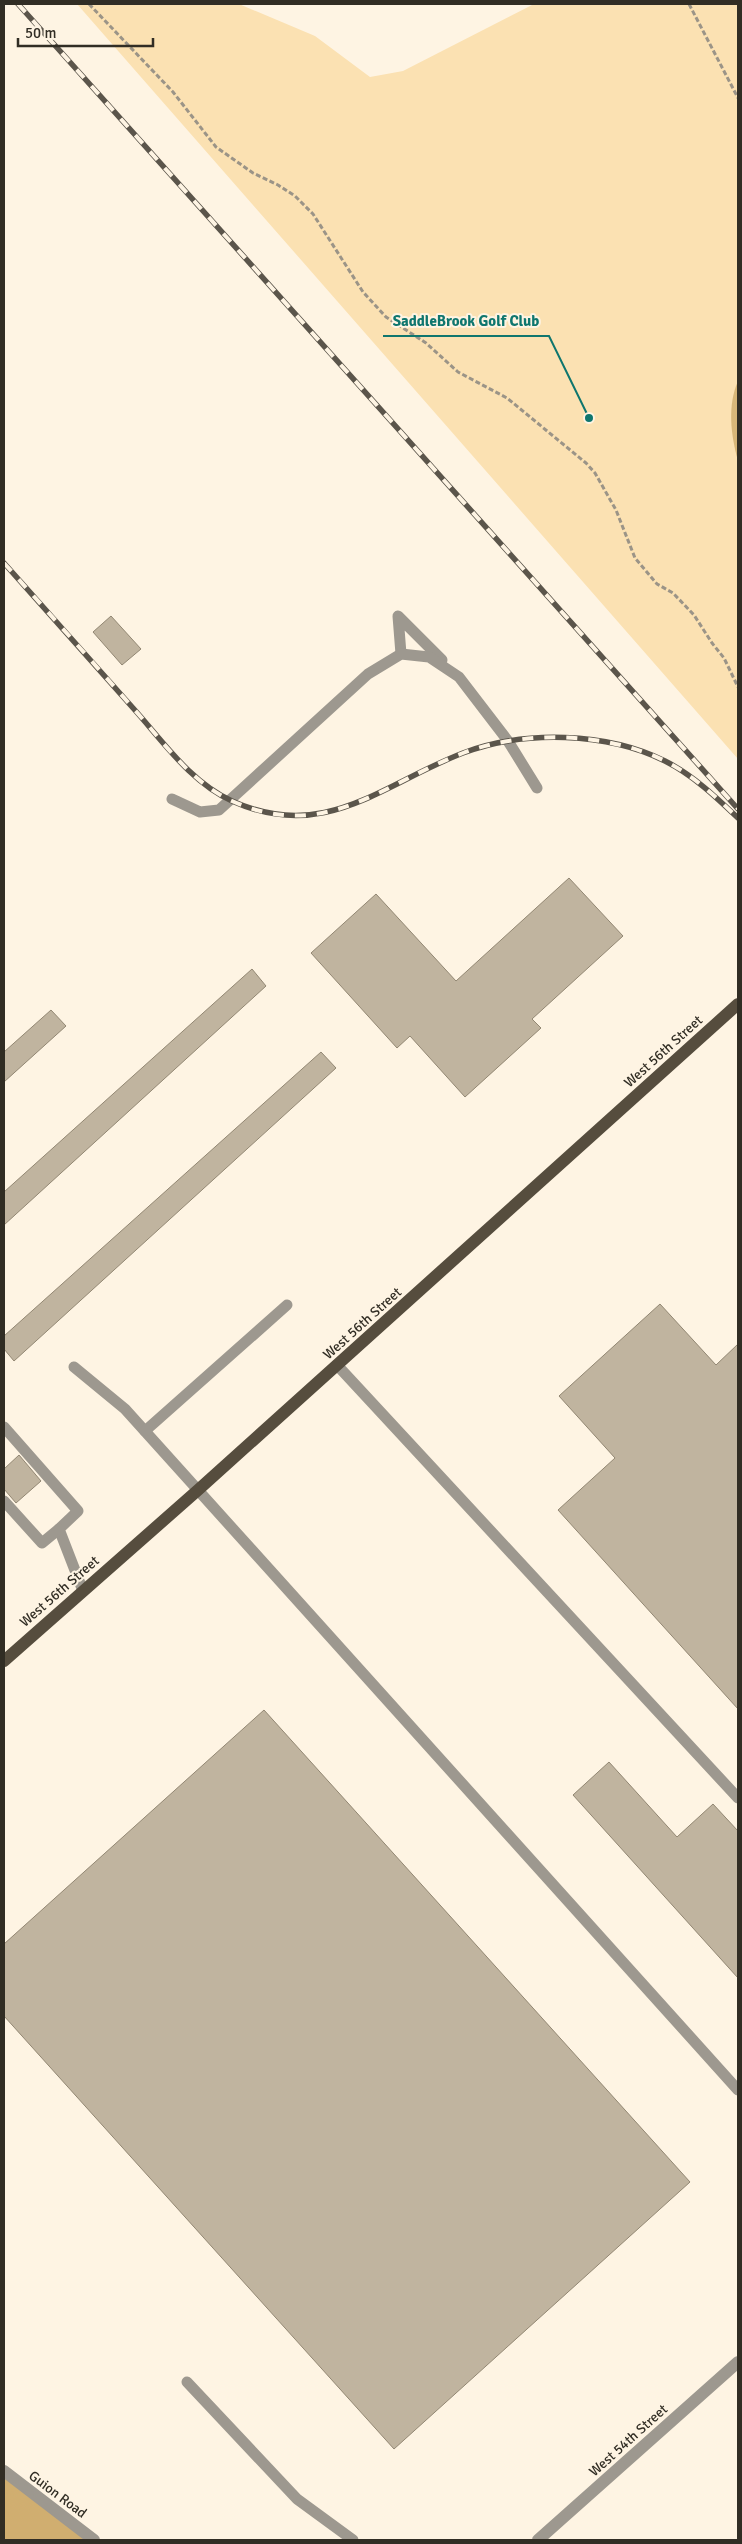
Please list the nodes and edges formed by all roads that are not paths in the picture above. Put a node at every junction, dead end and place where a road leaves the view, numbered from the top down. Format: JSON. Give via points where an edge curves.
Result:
{"nodes":[{"id":1,"x":401,"y":654,"type":"junction"},
{"id":2,"x":459,"y":677,"type":"junction"},
{"id":3,"x":538,"y":788,"type":"dead end"},
{"id":4,"x":172,"y":799,"type":"dead end"},
{"id":5,"x":738,"y":1004,"type":"edge"},
{"id":6,"x":287,"y":1305,"type":"dead end"},
{"id":7,"x":337,"y":1365,"type":"junction"},
{"id":8,"x":74,"y":1367,"type":"dead end"},
{"id":9,"x":4,"y":1427,"type":"edge"},
{"id":10,"x":145,"y":1431,"type":"junction"},
{"id":11,"x":198,"y":1490,"type":"junction"},
{"id":12,"x":4,"y":1501,"type":"edge"},
{"id":13,"x":59,"y":1529,"type":"junction"},
{"id":14,"x":83,"y":1591,"type":"junction"},
{"id":15,"x":4,"y":1661,"type":"edge"},
{"id":16,"x":738,"y":1798,"type":"edge"},
{"id":17,"x":738,"y":2090,"type":"edge"},
{"id":18,"x":738,"y":2362,"type":"edge"},
{"id":19,"x":187,"y":2382,"type":"dead end"},
{"id":20,"x":4,"y":2471,"type":"edge"},
{"id":21,"x":94,"y":2540,"type":"edge"},
{"id":22,"x":353,"y":2540,"type":"edge"},
{"id":23,"x":538,"y":2540,"type":"edge"}],
"edges":[{"from":1,"to":2,"type":"lane","via":[[429,657]]},
{"from":1,"to":2,"type":"lane","via":[[398,616]]},
{"from":1,"to":4,"type":"lane","via":[[368,674],[220,810],[200,812]]},
{"from":2,"to":3,"type":"lane"},
{"from":5,"to":7,"type":"main road","name":"West 56th Street"},
{"from":6,"to":10,"type":"lane"},
{"from":7,"to":11,"type":"main road","name":"West 56th Street"},
{"from":7,"to":16,"type":"lane"},
{"from":8,"to":10,"type":"lane","via":[[125,1409]]},
{"from":9,"to":13,"type":"lane","via":[[78,1511]]},
{"from":10,"to":11,"type":"lane"},
{"from":11,"to":14,"type":"main road","name":"West 56th Street"},
{"from":11,"to":17,"type":"lane"},
{"from":12,"to":13,"type":"lane","via":[[42,1543]]},
{"from":13,"to":14,"type":"lane"},
{"from":14,"to":15,"type":"main road","name":"West 56th Street"},
{"from":18,"to":23,"type":"street","name":"West 54th Street"},
{"from":19,"to":22,"type":"lane","via":[[297,2499]]},
{"from":20,"to":21,"type":"street","name":"Guion Road"}]}
